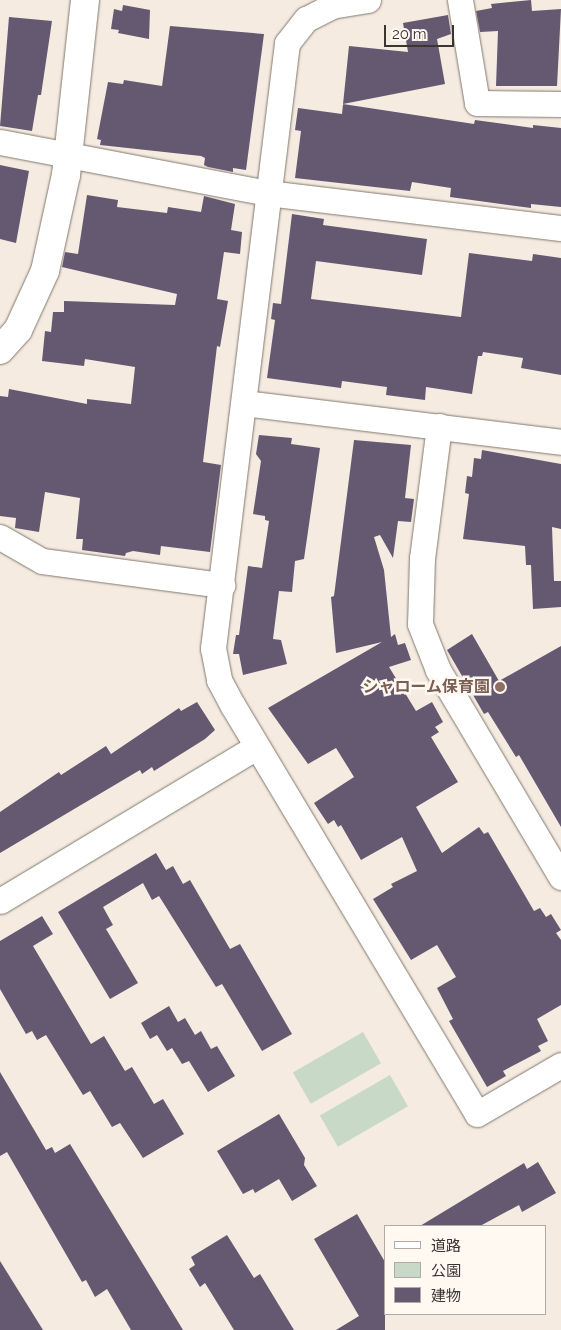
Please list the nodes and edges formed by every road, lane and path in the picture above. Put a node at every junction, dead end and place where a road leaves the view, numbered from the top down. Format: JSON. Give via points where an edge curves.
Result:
{"nodes":[{"id":1,"x":85,"y":0,"type":"edge"},
{"id":2,"x":368,"y":0,"type":"edge"},
{"id":3,"x":460,"y":0,"type":"edge"},
{"id":4,"x":561,"y":104,"type":"edge"},
{"id":5,"x":0,"y":142,"type":"edge"},
{"id":6,"x":69,"y":155,"type":"junction"},
{"id":7,"x":267,"y":192,"type":"junction"},
{"id":8,"x":561,"y":228,"type":"edge"},
{"id":9,"x":0,"y":350,"type":"edge"},
{"id":10,"x":244,"y":403,"type":"junction"},
{"id":11,"x":439,"y":426,"type":"junction"},
{"id":12,"x":561,"y":442,"type":"edge"},
{"id":13,"x":0,"y":537,"type":"edge"},
{"id":14,"x":222,"y":585,"type":"junction"},
{"id":15,"x":256,"y":747,"type":"junction"},
{"id":16,"x":561,"y":877,"type":"edge"},
{"id":17,"x":0,"y":900,"type":"edge"},
{"id":18,"x":561,"y":1065,"type":"edge"}],
"edges":[{"from":1,"to":6,"type":"street"},
{"from":2,"to":7,"type":"street","via":[[332,6],[306,19],[287,43]]},
{"from":3,"to":4,"type":"street","via":[[477,103]]},
{"from":5,"to":6,"type":"street"},
{"from":6,"to":7,"type":"street"},
{"from":6,"to":9,"type":"street","via":[[46,271],[18,330]]},
{"from":7,"to":8,"type":"street"},
{"from":7,"to":10,"type":"street"},
{"from":10,"to":11,"type":"street"},
{"from":10,"to":14,"type":"street"},
{"from":11,"to":12,"type":"street"},
{"from":11,"to":16,"type":"street","via":[[422,558],[420,624],[438,670]]},
{"from":13,"to":14,"type":"street","via":[[42,561]]},
{"from":14,"to":15,"type":"street","via":[[213,648],[219,680]]},
{"from":15,"to":17,"type":"street"},
{"from":15,"to":18,"type":"street","via":[[478,1114]]}]}
